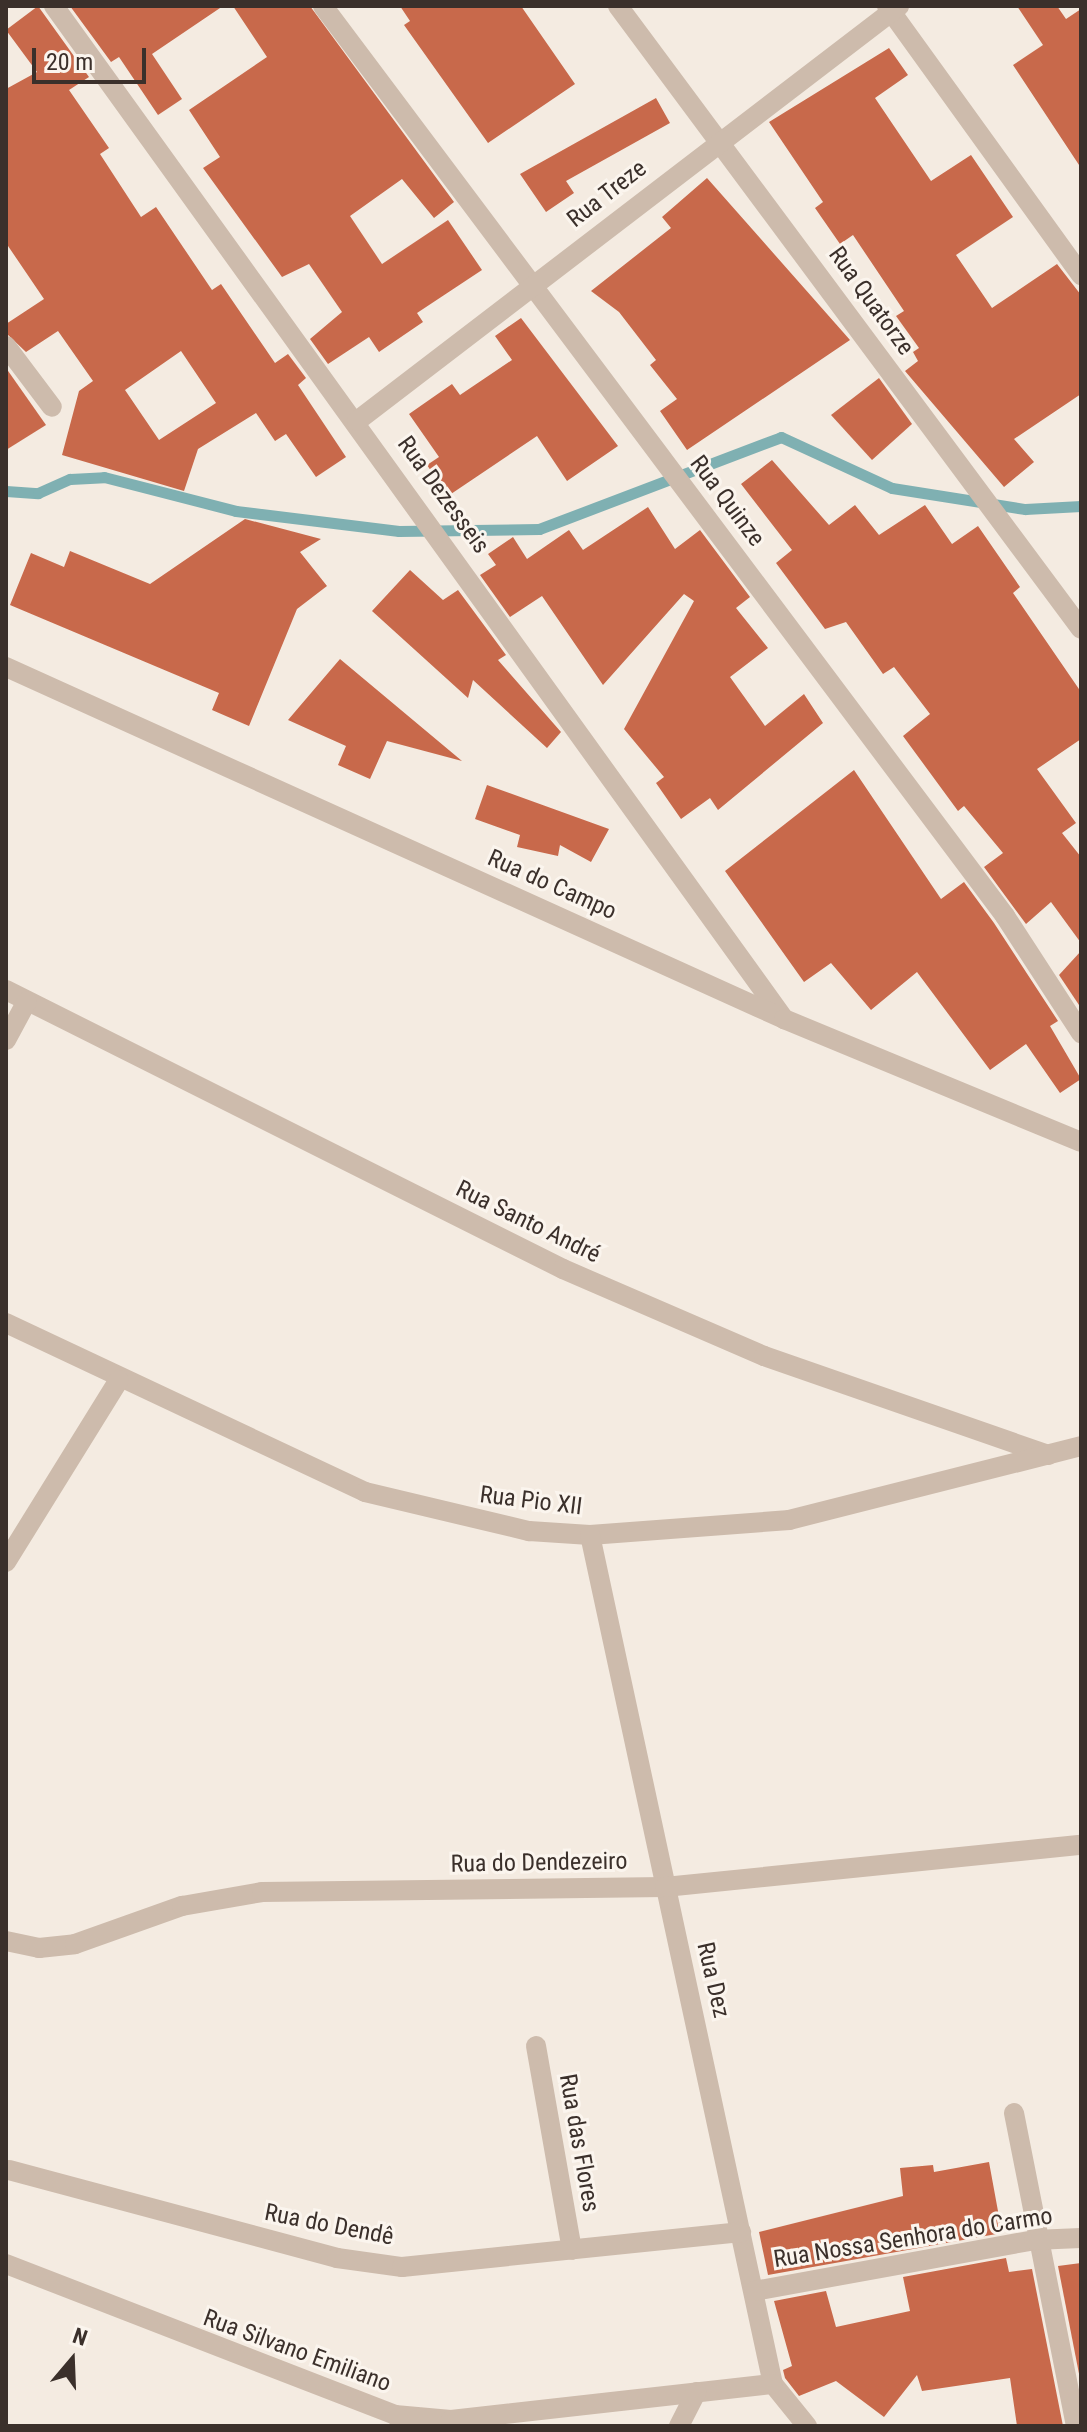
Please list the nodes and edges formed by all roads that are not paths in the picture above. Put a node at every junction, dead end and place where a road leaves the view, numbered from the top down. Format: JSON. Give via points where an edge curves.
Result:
{"nodes":[{"id":1,"x":54,"y":6,"type":"edge"},
{"id":2,"x":323,"y":6,"type":"edge"},
{"id":3,"x":618,"y":6,"type":"edge"},
{"id":4,"x":892,"y":8,"type":"edge"},
{"id":5,"x":719,"y":139,"type":"junction"},
{"id":6,"x":1081,"y":275,"type":"edge"},
{"id":7,"x":533,"y":286,"type":"junction"},
{"id":8,"x":6,"y":346,"type":"edge"},
{"id":9,"x":52,"y":407,"type":"dead end"},
{"id":10,"x":357,"y":421,"type":"junction"},
{"id":11,"x":1081,"y":629,"type":"edge"},
{"id":12,"x":6,"y":667,"type":"edge"},
{"id":13,"x":6,"y":990,"type":"edge"},
{"id":14,"x":27,"y":1001,"type":"junction"},
{"id":15,"x":784,"y":1019,"type":"junction"},
{"id":16,"x":1081,"y":1033,"type":"edge"},
{"id":17,"x":6,"y":1040,"type":"edge"},
{"id":18,"x":1081,"y":1142,"type":"edge"},
{"id":19,"x":6,"y":1323,"type":"edge"},
{"id":20,"x":119,"y":1380,"type":"junction"},
{"id":21,"x":1081,"y":1446,"type":"edge"},
{"id":22,"x":1048,"y":1455,"type":"junction"},
{"id":23,"x":590,"y":1535,"type":"junction"},
{"id":24,"x":6,"y":1562,"type":"edge"},
{"id":25,"x":1081,"y":1845,"type":"edge"},
{"id":26,"x":665,"y":1887,"type":"junction"},
{"id":27,"x":6,"y":1941,"type":"edge"},
{"id":28,"x":536,"y":2046,"type":"dead end"},
{"id":29,"x":1014,"y":2113,"type":"dead end"},
{"id":30,"x":9,"y":2170,"type":"dead end"},
{"id":31,"x":741,"y":2232,"type":"junction"},
{"id":32,"x":1081,"y":2238,"type":"edge"},
{"id":33,"x":1034,"y":2240,"type":"junction"},
{"id":34,"x":572,"y":2250,"type":"junction"},
{"id":35,"x":6,"y":2264,"type":"edge"},
{"id":36,"x":754,"y":2291,"type":"junction"},
{"id":37,"x":773,"y":2384,"type":"junction"},
{"id":38,"x":696,"y":2392,"type":"junction"},
{"id":39,"x":679,"y":2426,"type":"edge"},
{"id":40,"x":807,"y":2426,"type":"edge"},
{"id":41,"x":1076,"y":2426,"type":"edge"}],
"edges":[{"from":1,"to":10,"type":"street","name":"Rua Dezesseis"},
{"from":2,"to":7,"type":"street","name":"Rua Quinze"},
{"from":3,"to":5,"type":"street","name":"Rua Quatorze"},
{"from":4,"to":5,"type":"street","name":"Rua Treze"},
{"from":4,"to":6,"type":"street","name":"Rua Treze"},
{"from":5,"to":7,"type":"street","name":"Rua Treze"},
{"from":5,"to":11,"type":"street","name":"Rua Quatorze"},
{"from":7,"to":10,"type":"street","name":"Rua Treze"},
{"from":7,"to":16,"type":"street","name":"Rua Quinze","via":[[1005,916]]},
{"from":8,"to":9,"type":"street"},
{"from":10,"to":15,"type":"street","name":"Rua Dezesseis"},
{"from":12,"to":15,"type":"street","name":"Rua do Campo"},
{"from":13,"to":14,"type":"street","name":"Rua Santo André"},
{"from":14,"to":17,"type":"street"},
{"from":14,"to":22,"type":"street","name":"Rua Santo André","via":[[563,1269],[764,1356]]},
{"from":15,"to":18,"type":"street","name":"Rua do Campo"},
{"from":19,"to":20,"type":"street","name":"Rua Pio XII"},
{"from":20,"to":23,"type":"street","name":"Rua Pio XII","via":[[365,1492],[463,1519]]},
{"from":20,"to":24,"type":"street"},
{"from":21,"to":22,"type":"street","name":"Rua Pio XII"},
{"from":22,"to":23,"type":"street","name":"Rua Pio XII","via":[[833,1512]]},
{"from":23,"to":26,"type":"street","name":"Rua Dez"},
{"from":25,"to":26,"type":"street","name":"Rua do Dendezeiro"},
{"from":26,"to":27,"type":"street","name":"Rua do Dendezeiro","via":[[262,1892],[194,1903],[75,1944],[39,1948]]},
{"from":26,"to":31,"type":"street","name":"Rua Dez"},
{"from":28,"to":34,"type":"street","name":"Rua das Flores"},
{"from":29,"to":33,"type":"street"},
{"from":30,"to":34,"type":"street","name":"Rua do Dendê","via":[[337,2258],[402,2267]]},
{"from":31,"to":34,"type":"street","name":"Rua do Dendê"},
{"from":31,"to":36,"type":"street","name":"Rua Dez"},
{"from":32,"to":33,"type":"street","name":"Rua Nossa Senhora do Carmo"},
{"from":33,"to":36,"type":"street","name":"Rua Nossa Senhora do Carmo"},
{"from":33,"to":41,"type":"street"},
{"from":35,"to":38,"type":"street","name":"Rua Silvano Emiliano","via":[[395,2415],[451,2420]]},
{"from":36,"to":37,"type":"street","name":"Rua Dez"},
{"from":37,"to":38,"type":"street","name":"Rua Silvano Emiliano"},
{"from":37,"to":40,"type":"street","name":"Rua Dez"},
{"from":38,"to":39,"type":"street"}]}
